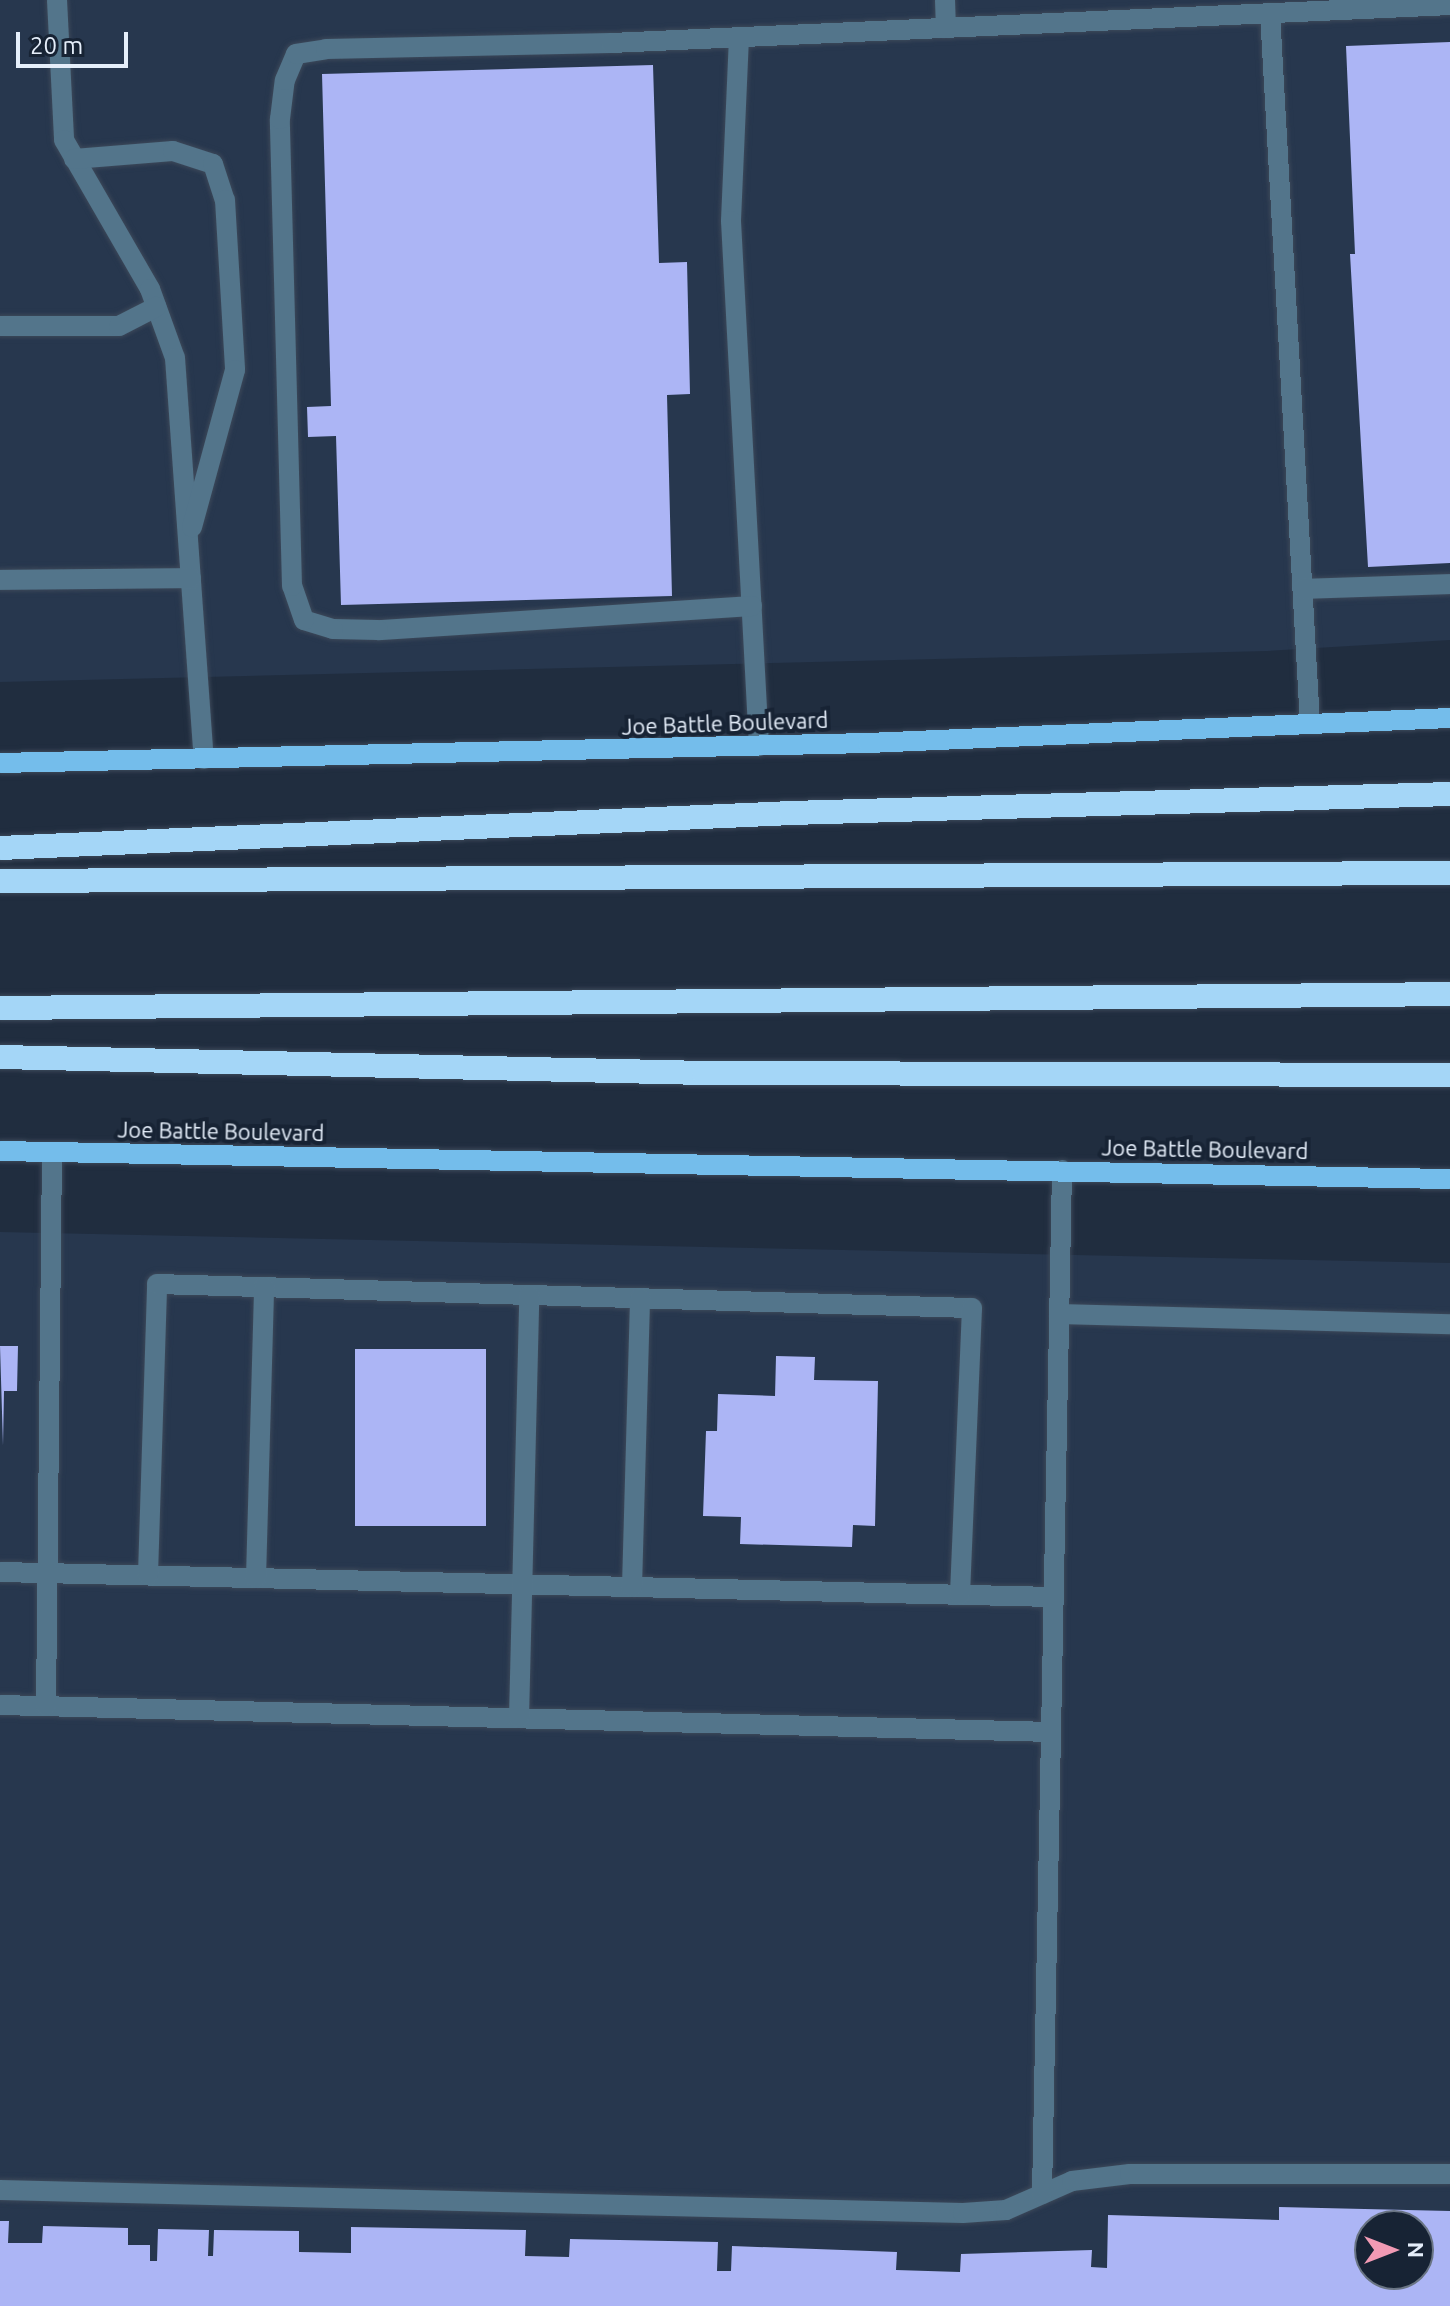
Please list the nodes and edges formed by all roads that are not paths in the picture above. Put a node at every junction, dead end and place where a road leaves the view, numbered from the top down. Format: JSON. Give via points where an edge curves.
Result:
{"nodes":[{"id":1,"x":57,"y":0,"type":"edge"},
{"id":2,"x":945,"y":0,"type":"edge"},
{"id":3,"x":1450,"y":5,"type":"edge"},
{"id":4,"x":1270,"y":13,"type":"junction"},
{"id":5,"x":946,"y":28,"type":"junction"},
{"id":6,"x":739,"y":37,"type":"junction"},
{"id":7,"x":74,"y":159,"type":"junction"},
{"id":8,"x":156,"y":307,"type":"junction"},
{"id":9,"x":0,"y":326,"type":"edge"},
{"id":10,"x":188,"y":541,"type":"junction"},
{"id":11,"x":191,"y":578,"type":"junction"},
{"id":12,"x":0,"y":580,"type":"edge"},
{"id":13,"x":1450,"y":584,"type":"edge"},
{"id":14,"x":1303,"y":589,"type":"junction"},
{"id":15,"x":752,"y":606,"type":"junction"},
{"id":16,"x":1450,"y":718,"type":"edge"},
{"id":17,"x":1310,"y":724,"type":"junction"},
{"id":18,"x":759,"y":746,"type":"junction"},
{"id":19,"x":204,"y":759,"type":"junction"},
{"id":20,"x":0,"y":763,"type":"edge"},
{"id":21,"x":1450,"y":794,"type":"edge"},
{"id":22,"x":0,"y":848,"type":"edge"},
{"id":23,"x":1450,"y":873,"type":"edge"},
{"id":24,"x":0,"y":881,"type":"edge"},
{"id":25,"x":1450,"y":994,"type":"edge"},
{"id":26,"x":0,"y":1008,"type":"edge"},
{"id":27,"x":0,"y":1057,"type":"edge"},
{"id":28,"x":1450,"y":1075,"type":"edge"},
{"id":29,"x":0,"y":1151,"type":"edge"},
{"id":30,"x":52,"y":1152,"type":"junction"},
{"id":31,"x":1062,"y":1170,"type":"junction"},
{"id":32,"x":1450,"y":1179,"type":"edge"},
{"id":33,"x":264,"y":1287,"type":"junction"},
{"id":34,"x":529,"y":1295,"type":"junction"},
{"id":35,"x":640,"y":1298,"type":"junction"},
{"id":36,"x":1059,"y":1314,"type":"junction"},
{"id":37,"x":1450,"y":1324,"type":"edge"},
{"id":38,"x":0,"y":1572,"type":"edge"},
{"id":39,"x":48,"y":1572,"type":"junction"},
{"id":40,"x":148,"y":1575,"type":"junction"},
{"id":41,"x":256,"y":1578,"type":"junction"},
{"id":42,"x":522,"y":1584,"type":"junction"},
{"id":43,"x":632,"y":1587,"type":"junction"},
{"id":44,"x":960,"y":1595,"type":"junction"},
{"id":45,"x":1054,"y":1597,"type":"junction"},
{"id":46,"x":0,"y":1705,"type":"edge"},
{"id":47,"x":46,"y":1706,"type":"junction"},
{"id":48,"x":519,"y":1718,"type":"junction"},
{"id":49,"x":1051,"y":1732,"type":"junction"},
{"id":50,"x":1450,"y":2174,"type":"edge"},
{"id":51,"x":0,"y":2190,"type":"edge"},
{"id":52,"x":1042,"y":2194,"type":"junction"}],
"edges":[{"from":1,"to":7,"type":"lane","via":[[64,140]]},
{"from":2,"to":5,"type":"lane"},
{"from":3,"to":4,"type":"lane"},
{"from":4,"to":5,"type":"lane"},
{"from":4,"to":14,"type":"lane"},
{"from":5,"to":6,"type":"lane"},
{"from":6,"to":15,"type":"lane","via":[[731,221]]},
{"from":6,"to":15,"type":"lane","via":[[296,54],[285,80],[280,119],[292,586],[304,620],[333,629],[378,630]]},
{"from":7,"to":8,"type":"lane"},
{"from":7,"to":10,"type":"lane","via":[[173,151],[213,164],[225,200],[235,370]]},
{"from":8,"to":9,"type":"lane","via":[[119,326]]},
{"from":8,"to":10,"type":"lane","via":[[175,358]]},
{"from":10,"to":11,"type":"lane"},
{"from":11,"to":12,"type":"lane"},
{"from":11,"to":19,"type":"lane"},
{"from":13,"to":14,"type":"lane"},
{"from":14,"to":17,"type":"lane"},
{"from":15,"to":18,"type":"lane"},
{"from":16,"to":17,"type":"main road","name":"Joe Battle Boulevard"},
{"from":17,"to":18,"type":"main road","name":"Joe Battle Boulevard"},
{"from":18,"to":19,"type":"main road","name":"Joe Battle Boulevard"},
{"from":19,"to":20,"type":"main road","name":"Joe Battle Boulevard"},
{"from":21,"to":22,"type":"highway","via":[[791,813]]},
{"from":23,"to":24,"type":"highway"},
{"from":25,"to":26,"type":"highway"},
{"from":27,"to":28,"type":"highway","via":[[704,1073]]},
{"from":29,"to":30,"type":"main road","name":"Joe Battle Boulevard"},
{"from":30,"to":31,"type":"main road","name":"Joe Battle Boulevard"},
{"from":30,"to":39,"type":"lane"},
{"from":31,"to":32,"type":"main road","name":"Joe Battle Boulevard"},
{"from":31,"to":36,"type":"lane"},
{"from":33,"to":34,"type":"lane"},
{"from":33,"to":40,"type":"lane","via":[[157,1284]]},
{"from":33,"to":41,"type":"lane"},
{"from":34,"to":35,"type":"lane"},
{"from":34,"to":42,"type":"lane"},
{"from":35,"to":43,"type":"lane"},
{"from":35,"to":44,"type":"lane","via":[[972,1308]]},
{"from":36,"to":37,"type":"lane"},
{"from":36,"to":45,"type":"lane"},
{"from":38,"to":39,"type":"lane"},
{"from":39,"to":40,"type":"lane"},
{"from":39,"to":47,"type":"lane"},
{"from":40,"to":41,"type":"lane"},
{"from":41,"to":42,"type":"lane"},
{"from":42,"to":43,"type":"lane"},
{"from":42,"to":48,"type":"lane"},
{"from":43,"to":44,"type":"lane"},
{"from":44,"to":45,"type":"lane"},
{"from":45,"to":49,"type":"lane"},
{"from":46,"to":47,"type":"lane"},
{"from":47,"to":48,"type":"lane"},
{"from":48,"to":49,"type":"lane"},
{"from":49,"to":52,"type":"lane"},
{"from":50,"to":52,"type":"lane","via":[[1130,2174],[1072,2181]]},
{"from":51,"to":52,"type":"lane","via":[[963,2213],[1006,2210]]}]}
